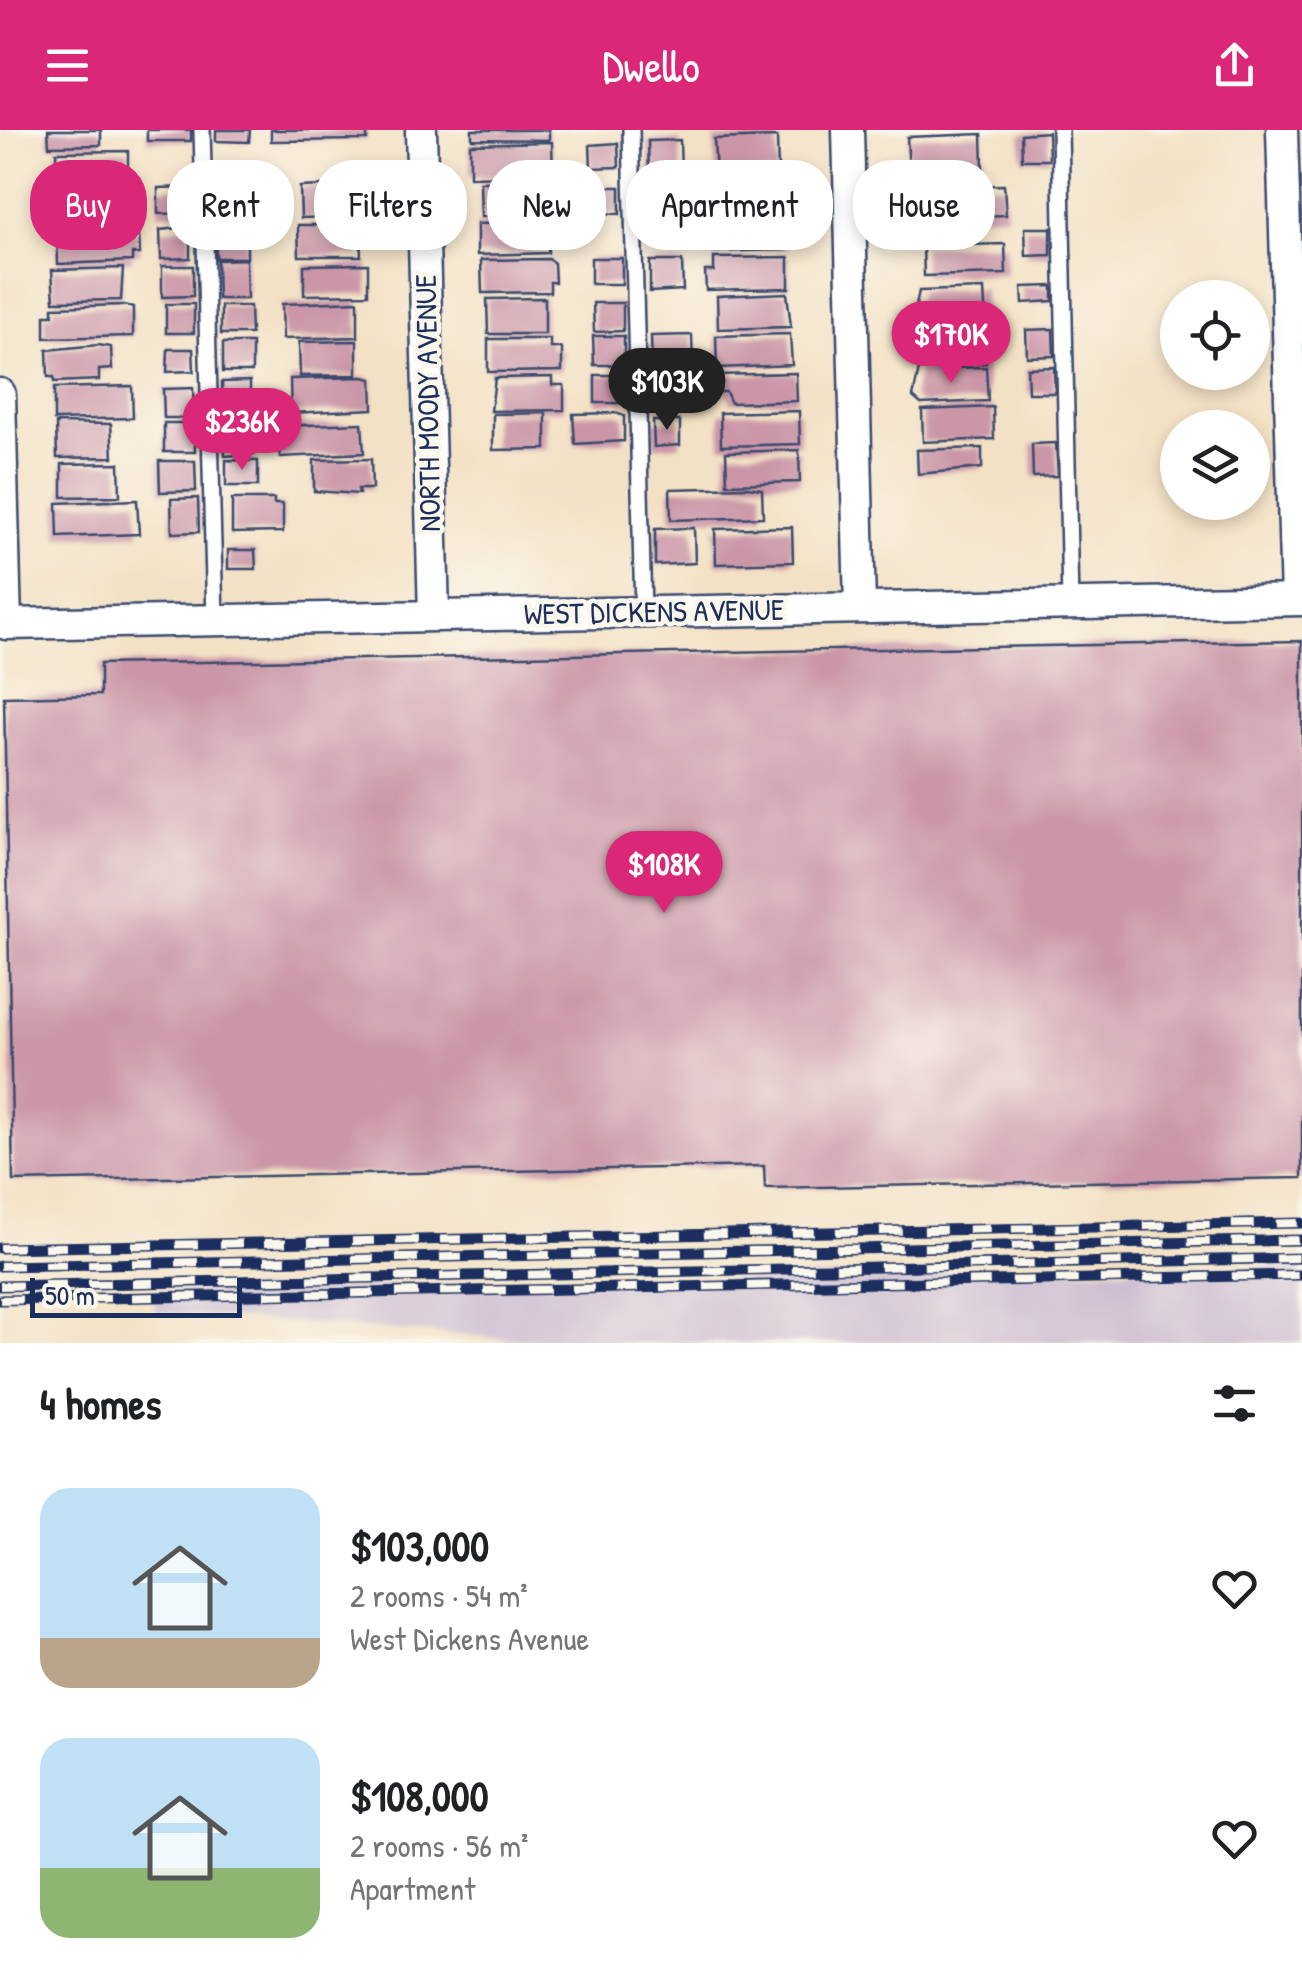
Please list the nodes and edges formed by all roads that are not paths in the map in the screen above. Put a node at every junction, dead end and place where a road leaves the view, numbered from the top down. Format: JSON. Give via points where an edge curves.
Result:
{"nodes":[{"id":1,"x":202,"y":130,"type":"edge"},
{"id":2,"x":421,"y":130,"type":"edge"},
{"id":3,"x":631,"y":130,"type":"edge"},
{"id":4,"x":848,"y":130,"type":"edge"},
{"id":5,"x":1060,"y":130,"type":"edge"},
{"id":6,"x":1282,"y":130,"type":"edge"},
{"id":7,"x":0,"y":394,"type":"edge"},
{"id":8,"x":0,"y":418,"type":"edge"},
{"id":9,"x":1299,"y":600,"type":"edge"},
{"id":10,"x":1070,"y":604,"type":"junction"},
{"id":11,"x":860,"y":608,"type":"junction"},
{"id":12,"x":643,"y":612,"type":"junction"},
{"id":13,"x":434,"y":616,"type":"junction"},
{"id":14,"x":215,"y":620,"type":"junction"}],
"edges":[{"from":1,"to":14,"type":"lane"},
{"from":2,"to":13,"type":"street","name":"NORTH MOODY AVENUE"},
{"from":3,"to":12,"type":"lane"},
{"from":4,"to":11,"type":"street"},
{"from":5,"to":10,"type":"lane"},
{"from":6,"to":9,"type":"street"},
{"from":7,"to":8,"type":"street"},
{"from":8,"to":14,"type":"street","name":"WEST DICKENS AVENUE","via":[[6,624]]},
{"from":9,"to":10,"type":"street","name":"WEST DICKENS AVENUE"},
{"from":10,"to":11,"type":"street","name":"WEST DICKENS AVENUE"},
{"from":11,"to":12,"type":"street","name":"WEST DICKENS AVENUE"},
{"from":12,"to":13,"type":"street","name":"WEST DICKENS AVENUE"},
{"from":13,"to":14,"type":"street","name":"WEST DICKENS AVENUE"}]}
